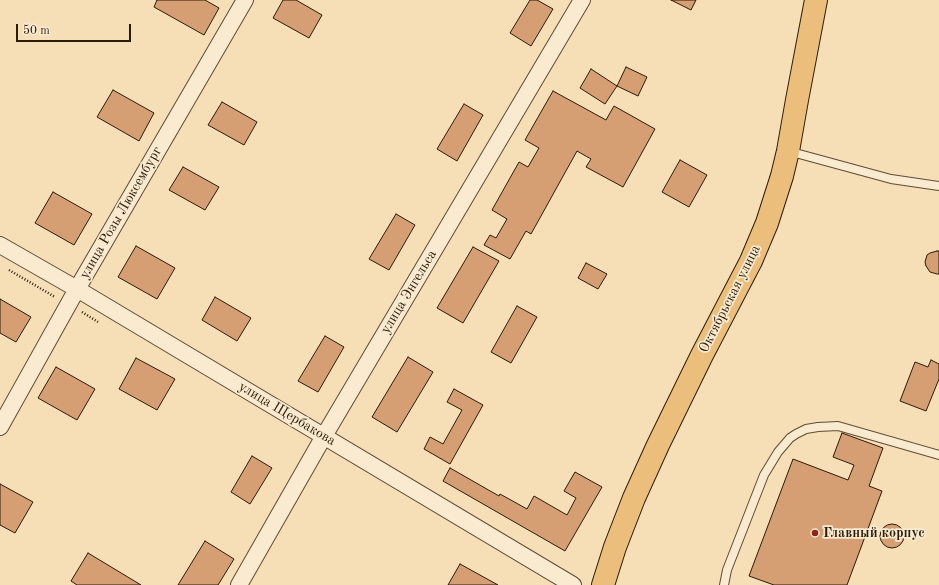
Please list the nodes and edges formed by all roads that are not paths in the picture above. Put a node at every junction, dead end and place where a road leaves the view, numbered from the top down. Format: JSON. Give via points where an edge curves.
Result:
{"nodes":[{"id":1,"x":245,"y":0,"type":"edge"},
{"id":2,"x":582,"y":0,"type":"edge"},
{"id":3,"x":816,"y":0,"type":"edge"},
{"id":4,"x":788,"y":151,"type":"junction"},
{"id":5,"x":939,"y":186,"type":"edge"},
{"id":6,"x":0,"y":245,"type":"edge"},
{"id":7,"x":76,"y":289,"type":"junction"},
{"id":8,"x":0,"y":427,"type":"edge"},
{"id":9,"x":324,"y":436,"type":"junction"},
{"id":10,"x":939,"y":455,"type":"edge"},
{"id":11,"x":239,"y":585,"type":"edge"},
{"id":12,"x":573,"y":585,"type":"edge"},
{"id":13,"x":603,"y":585,"type":"edge"},
{"id":14,"x":724,"y":585,"type":"edge"}],
"edges":[{"from":1,"to":7,"type":"street","name":"улица Розы Люксембург"},
{"from":2,"to":9,"type":"street","name":"улица Энгельса"},
{"from":3,"to":4,"type":"main road","name":"Октябрьская улица"},
{"from":4,"to":5,"type":"lane","via":[[891,179]]},
{"from":4,"to":13,"type":"main road","name":"Октябрьская улица","via":[[782,176],[751,261],[652,458],[615,547]]},
{"from":6,"to":7,"type":"street","name":"улица Щербакова"},
{"from":7,"to":8,"type":"street","name":"улица Розы Люксембург"},
{"from":7,"to":9,"type":"street","name":"улица Щербакова"},
{"from":9,"to":11,"type":"street","name":"улица Энгельса"},
{"from":9,"to":12,"type":"street","name":"улица Щербакова"},
{"from":10,"to":14,"type":"lane","via":[[838,426],[806,429],[796,434],[778,452],[764,475],[727,570]]}]}
